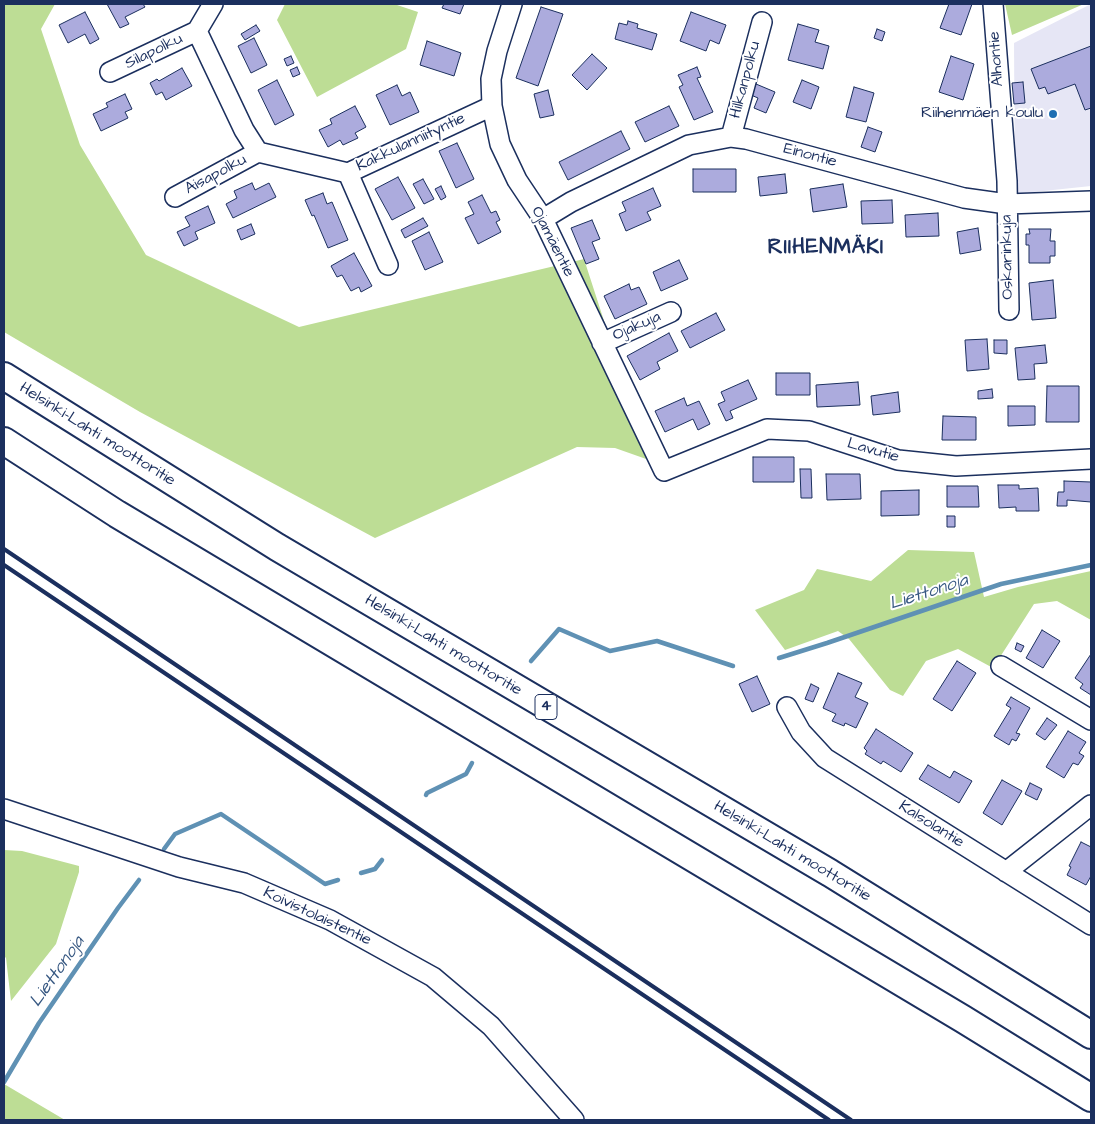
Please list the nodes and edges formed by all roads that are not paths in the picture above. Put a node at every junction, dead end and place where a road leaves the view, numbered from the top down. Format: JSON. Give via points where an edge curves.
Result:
{"nodes":[{"id":1,"x":213,"y":4,"type":"edge"},
{"id":2,"x":512,"y":4,"type":"edge"},
{"id":3,"x":993,"y":4,"type":"edge"},
{"id":4,"x":762,"y":22,"type":"dead end"},
{"id":5,"x":197,"y":31,"type":"junction"},
{"id":6,"x":110,"y":72,"type":"dead end"},
{"id":7,"x":492,"y":106,"type":"junction"},
{"id":8,"x":731,"y":137,"type":"junction"},
{"id":9,"x":258,"y":152,"type":"junction"},
{"id":10,"x":348,"y":173,"type":"junction"},
{"id":11,"x":175,"y":197,"type":"dead end"},
{"id":12,"x":1091,"y":201,"type":"edge"},
{"id":13,"x":1007,"y":204,"type":"junction"},
{"id":14,"x":543,"y":219,"type":"junction"},
{"id":15,"x":388,"y":265,"type":"dead end"},
{"id":16,"x":1009,"y":310,"type":"dead end"},
{"id":17,"x":671,"y":312,"type":"dead end"},
{"id":18,"x":602,"y":343,"type":"junction"},
{"id":19,"x":4,"y":376,"type":"edge"},
{"id":20,"x":4,"y":442,"type":"edge"},
{"id":21,"x":1091,"y":459,"type":"edge"},
{"id":22,"x":664,"y":471,"type":"joint"},
{"id":23,"x":1001,"y":666,"type":"dead end"},
{"id":24,"x":787,"y":708,"type":"dead end"},
{"id":25,"x":1091,"y":720,"type":"edge"},
{"id":26,"x":1091,"y":805,"type":"edge"},
{"id":27,"x":4,"y":809,"type":"edge"},
{"id":28,"x":1006,"y":872,"type":"junction"},
{"id":29,"x":1091,"y":925,"type":"edge"},
{"id":30,"x":1091,"y":1034,"type":"edge"},
{"id":31,"x":1091,"y":1098,"type":"edge"},
{"id":32,"x":574,"y":1120,"type":"edge"}],
"edges":[{"from":1,"to":5,"type":"street"},
{"from":2,"to":7,"type":"street","name":"Ojamäentie","via":[[491,79]]},
{"from":3,"to":13,"type":"street","name":"Alhontie"},
{"from":4,"to":8,"type":"street","name":"Hilkanpolku"},
{"from":5,"to":6,"type":"street","name":"Silapolku"},
{"from":5,"to":9,"type":"street","via":[[244,130]]},
{"from":7,"to":10,"type":"street","name":"Kakkulanniityntie"},
{"from":7,"to":14,"type":"street","name":"Ojamäentie","via":[[500,144],[517,180]]},
{"from":8,"to":13,"type":"street","name":"Einontie","via":[[746,138],[964,198]]},
{"from":8,"to":14,"type":"street","name":"Einontie","via":[[689,145]]},
{"from":9,"to":10,"type":"street","name":"Kakkulanniityntie"},
{"from":9,"to":11,"type":"street","name":"Aisapolku"},
{"from":10,"to":15,"type":"street"},
{"from":12,"to":13,"type":"street","name":"Einontie"},
{"from":13,"to":16,"type":"street","name":"Oskarinkuja"},
{"from":14,"to":18,"type":"street","name":"Ojamäentie"},
{"from":17,"to":18,"type":"street","name":"Ojakuja"},
{"from":18,"to":22,"type":"street","name":"Ojamäentie"},
{"from":19,"to":30,"type":"highway","name":"Helsinki-Lahti moottoritie","number":"4","via":[[286,552],[830,873]]},
{"from":20,"to":31,"type":"highway","via":[[117,514]]},
{"from":21,"to":22,"type":"street","name":"Lavutie","via":[[956,466],[898,460],[808,431],[767,429]]},
{"from":23,"to":25,"type":"street"},
{"from":24,"to":28,"type":"street","name":"Kalsolantie","via":[[801,732],[825,758]]},
{"from":26,"to":28,"type":"street"},
{"from":27,"to":32,"type":"street","name":"Koivistolaistentie","via":[[179,866],[244,883],[330,920],[433,977],[491,1026]]},
{"from":28,"to":29,"type":"street","name":"Kalsolantie"}]}
